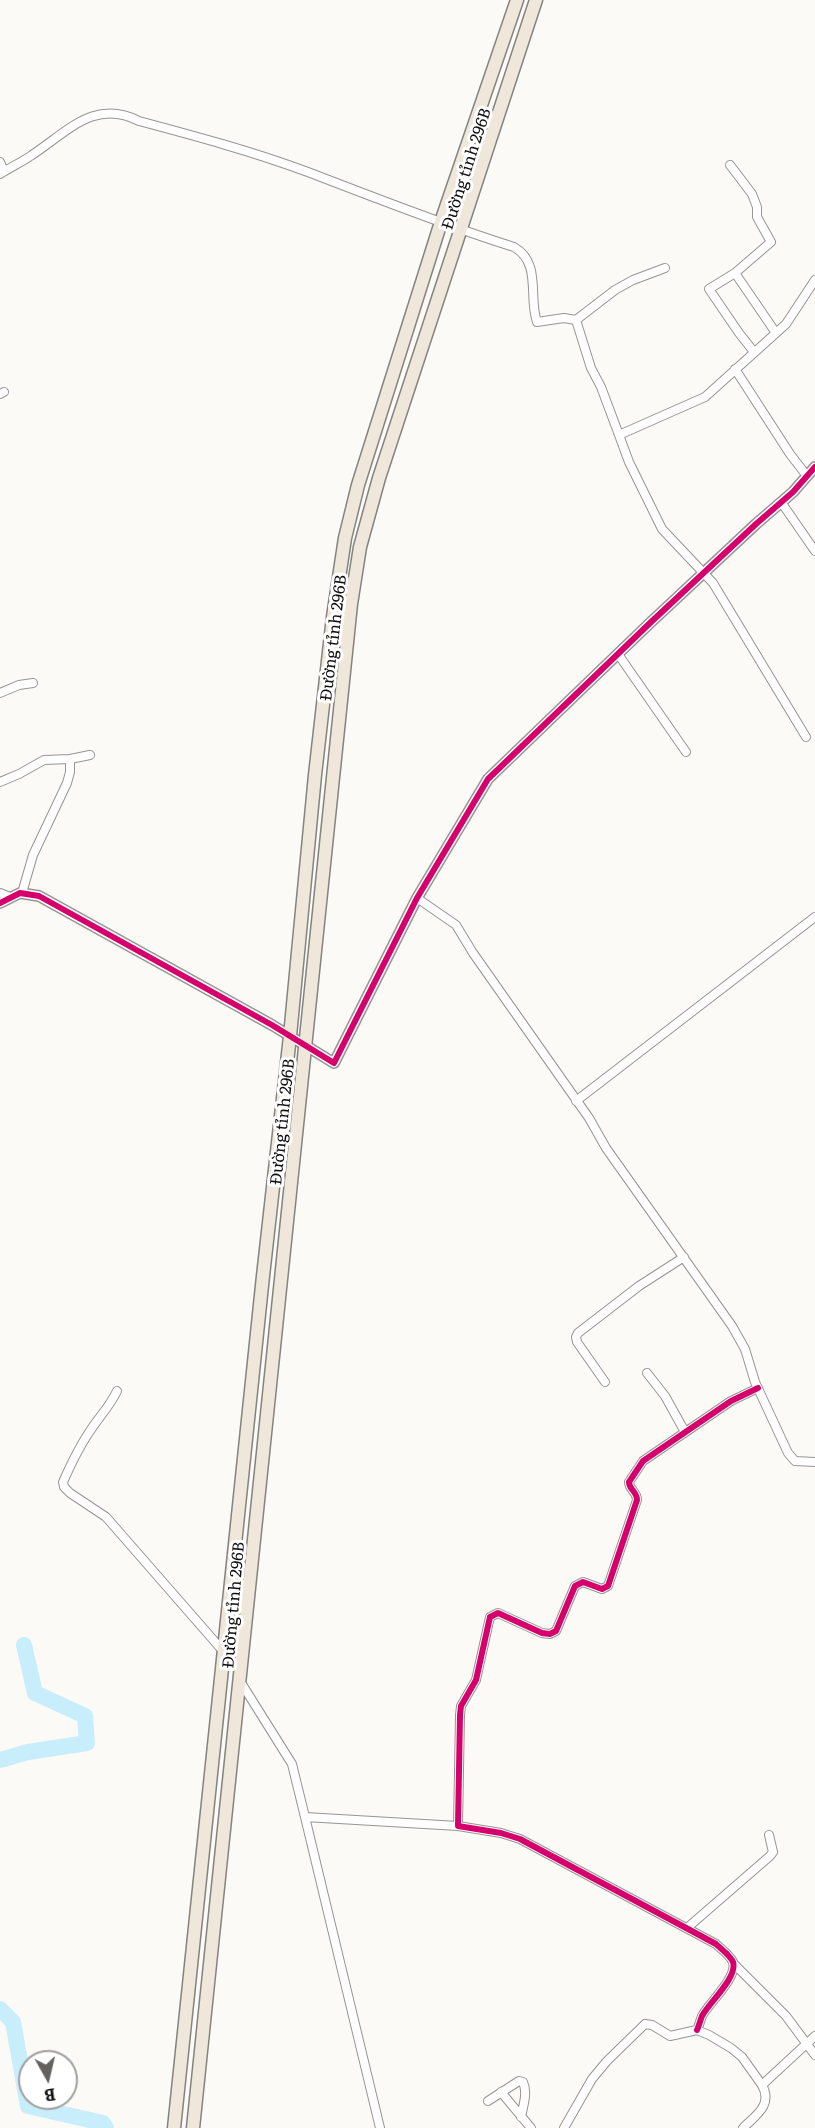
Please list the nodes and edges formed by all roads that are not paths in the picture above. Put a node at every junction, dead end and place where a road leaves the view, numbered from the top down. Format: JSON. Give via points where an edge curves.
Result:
{"nodes":[{"id":1,"x":517,"y":0,"type":"edge"},
{"id":2,"x":536,"y":0,"type":"edge"},
{"id":3,"x":0,"y":162,"type":"edge"},
{"id":4,"x":730,"y":165,"type":"dead end"},
{"id":5,"x":2,"y":172,"type":"edge"},
{"id":6,"x":441,"y":222,"type":"junction"},
{"id":7,"x":461,"y":230,"type":"junction"},
{"id":8,"x":665,"y":268,"type":"dead end"},
{"id":9,"x":735,"y":273,"type":"junction"},
{"id":10,"x":815,"y":280,"type":"edge"},
{"id":11,"x":576,"y":320,"type":"junction"},
{"id":12,"x":776,"y":333,"type":"junction"},
{"id":13,"x":754,"y":352,"type":"junction"},
{"id":14,"x":735,"y":369,"type":"junction"},
{"id":15,"x":619,"y":435,"type":"junction"},
{"id":16,"x":815,"y":467,"type":"edge"},
{"id":17,"x":807,"y":476,"type":"junction"},
{"id":18,"x":781,"y":502,"type":"junction"},
{"id":19,"x":815,"y":551,"type":"edge"},
{"id":20,"x":705,"y":572,"type":"junction"},
{"id":21,"x":618,"y":654,"type":"junction"},
{"id":22,"x":33,"y":683,"type":"dead end"},
{"id":23,"x":0,"y":693,"type":"edge"},
{"id":24,"x":806,"y":737,"type":"dead end"},
{"id":25,"x":686,"y":752,"type":"dead end"},
{"id":26,"x":90,"y":755,"type":"dead end"},
{"id":27,"x":70,"y":759,"type":"junction"},
{"id":28,"x":0,"y":782,"type":"edge"},
{"id":29,"x":0,"y":893,"type":"edge"},
{"id":30,"x":22,"y":893,"type":"junction"},
{"id":31,"x":10,"y":897,"type":"junction"},
{"id":32,"x":417,"y":898,"type":"junction"},
{"id":33,"x":0,"y":903,"type":"edge"},
{"id":34,"x":815,"y":917,"type":"edge"},
{"id":35,"x":290,"y":1036,"type":"junction"},
{"id":36,"x":306,"y":1045,"type":"junction"},
{"id":37,"x":576,"y":1101,"type":"junction"},
{"id":38,"x":684,"y":1257,"type":"junction"},
{"id":39,"x":647,"y":1373,"type":"dead end"},
{"id":40,"x":604,"y":1382,"type":"dead end"},
{"id":41,"x":758,"y":1388,"type":"junction"},
{"id":42,"x":117,"y":1391,"type":"dead end"},
{"id":43,"x":685,"y":1432,"type":"junction"},
{"id":44,"x":815,"y":1462,"type":"edge"},
{"id":45,"x":223,"y":1650,"type":"junction"},
{"id":46,"x":240,"y":1681,"type":"junction"},
{"id":47,"x":305,"y":1816,"type":"junction"},
{"id":48,"x":458,"y":1826,"type":"junction"},
{"id":49,"x":769,"y":1834,"type":"dead end"},
{"id":50,"x":687,"y":1928,"type":"junction"},
{"id":51,"x":733,"y":1963,"type":"junction"},
{"id":52,"x":697,"y":2030,"type":"junction"},
{"id":53,"x":815,"y":2036,"type":"edge"},
{"id":54,"x":806,"y":2044,"type":"junction"},
{"id":55,"x":815,"y":2055,"type":"edge"},
{"id":56,"x":762,"y":2085,"type":"junction"},
{"id":57,"x":501,"y":2092,"type":"junction"},
{"id":58,"x":489,"y":2101,"type":"dead end"},
{"id":59,"x":521,"y":2117,"type":"junction"},
{"id":60,"x":174,"y":2128,"type":"edge"},
{"id":61,"x":193,"y":2128,"type":"edge"},
{"id":62,"x":380,"y":2128,"type":"edge"},
{"id":63,"x":531,"y":2128,"type":"edge"},
{"id":64,"x":564,"y":2128,"type":"edge"},
{"id":65,"x":743,"y":2128,"type":"edge"}],
"edges":[{"from":1,"to":6,"type":"main road","name":"Đường tỉnh 296B"},
{"from":2,"to":7,"type":"main road","name":"Đường tỉnh 296B"},
{"from":3,"to":5,"type":"street"},
{"from":4,"to":9,"type":"street","via":[[752,194],[757,216],[771,242]]},
{"from":5,"to":6,"type":"street","via":[[82,120],[109,113],[124,114],[303,170]]},
{"from":6,"to":7,"type":"street"},
{"from":6,"to":35,"type":"main road","name":"Đường tỉnh 296B","via":[[345,538],[315,775]]},
{"from":7,"to":11,"type":"street","via":[[522,252],[534,280],[537,322]]},
{"from":7,"to":36,"type":"main road","name":"Đường tỉnh 296B","via":[[386,454],[360,547],[331,780]]},
{"from":8,"to":11,"type":"street","via":[[615,290]]},
{"from":9,"to":12,"type":"street"},
{"from":9,"to":13,"type":"street","via":[[709,289]]},
{"from":10,"to":12,"type":"street"},
{"from":11,"to":15,"type":"street"},
{"from":12,"to":13,"type":"street"},
{"from":13,"to":14,"type":"street"},
{"from":14,"to":15,"type":"street","via":[[705,396]]},
{"from":14,"to":17,"type":"street"},
{"from":15,"to":20,"type":"street","via":[[662,529]]},
{"from":16,"to":17,"type":"street"},
{"from":17,"to":18,"type":"street"},
{"from":18,"to":19,"type":"street"},
{"from":18,"to":20,"type":"street"},
{"from":20,"to":21,"type":"street"},
{"from":20,"to":24,"type":"street"},
{"from":21,"to":25,"type":"street"},
{"from":21,"to":32,"type":"street","via":[[488,779]]},
{"from":22,"to":23,"type":"street"},
{"from":26,"to":27,"type":"street"},
{"from":27,"to":28,"type":"street","via":[[44,760]]},
{"from":27,"to":30,"type":"street","via":[[67,783],[33,855]]},
{"from":29,"to":31,"type":"street"},
{"from":30,"to":31,"type":"street"},
{"from":30,"to":35,"type":"street","via":[[48,901]]},
{"from":31,"to":33,"type":"street"},
{"from":32,"to":36,"type":"street","via":[[334,1063]]},
{"from":32,"to":37,"type":"street","via":[[456,925]]},
{"from":34,"to":37,"type":"street"},
{"from":35,"to":36,"type":"street"},
{"from":35,"to":45,"type":"main road","name":"Đường tỉnh 296B"},
{"from":36,"to":46,"type":"main road","name":"Đường tỉnh 296B"},
{"from":37,"to":38,"type":"street"},
{"from":38,"to":40,"type":"street","via":[[578,1333],[577,1342]]},
{"from":38,"to":41,"type":"street","via":[[741,1342]]},
{"from":39,"to":43,"type":"street"},
{"from":41,"to":43,"type":"street"},
{"from":41,"to":44,"type":"street","via":[[788,1453],[795,1461]]},
{"from":42,"to":45,"type":"street","via":[[75,1456],[64,1487],[106,1517]]},
{"from":43,"to":48,"type":"street","via":[[643,1461],[629,1482],[637,1500],[606,1588],[583,1582],[575,1586],[556,1631],[550,1634],[498,1613],[490,1617],[476,1680],[461,1706]]},
{"from":45,"to":60,"type":"main road","name":"Đường tỉnh 296B"},
{"from":46,"to":47,"type":"street","via":[[292,1764]]},
{"from":46,"to":61,"type":"main road","name":"Đường tỉnh 296B"},
{"from":47,"to":48,"type":"street"},
{"from":47,"to":62,"type":"street"},
{"from":48,"to":50,"type":"street","via":[[520,1839]]},
{"from":49,"to":50,"type":"street","via":[[773,1847],[770,1856]]},
{"from":50,"to":51,"type":"street","via":[[716,1944]]},
{"from":51,"to":52,"type":"street","via":[[727,1982]]},
{"from":51,"to":54,"type":"street","via":[[786,2016]]},
{"from":52,"to":56,"type":"street","via":[[742,2056]]},
{"from":52,"to":64,"type":"street","via":[[670,2036],[645,2024],[592,2079]]},
{"from":53,"to":54,"type":"street"},
{"from":54,"to":55,"type":"street"},
{"from":54,"to":56,"type":"street"},
{"from":56,"to":65,"type":"street","via":[[765,2107]]},
{"from":57,"to":58,"type":"street"},
{"from":57,"to":59,"type":"street"},
{"from":57,"to":59,"type":"street","via":[[523,2082]]},
{"from":59,"to":63,"type":"street"}]}
